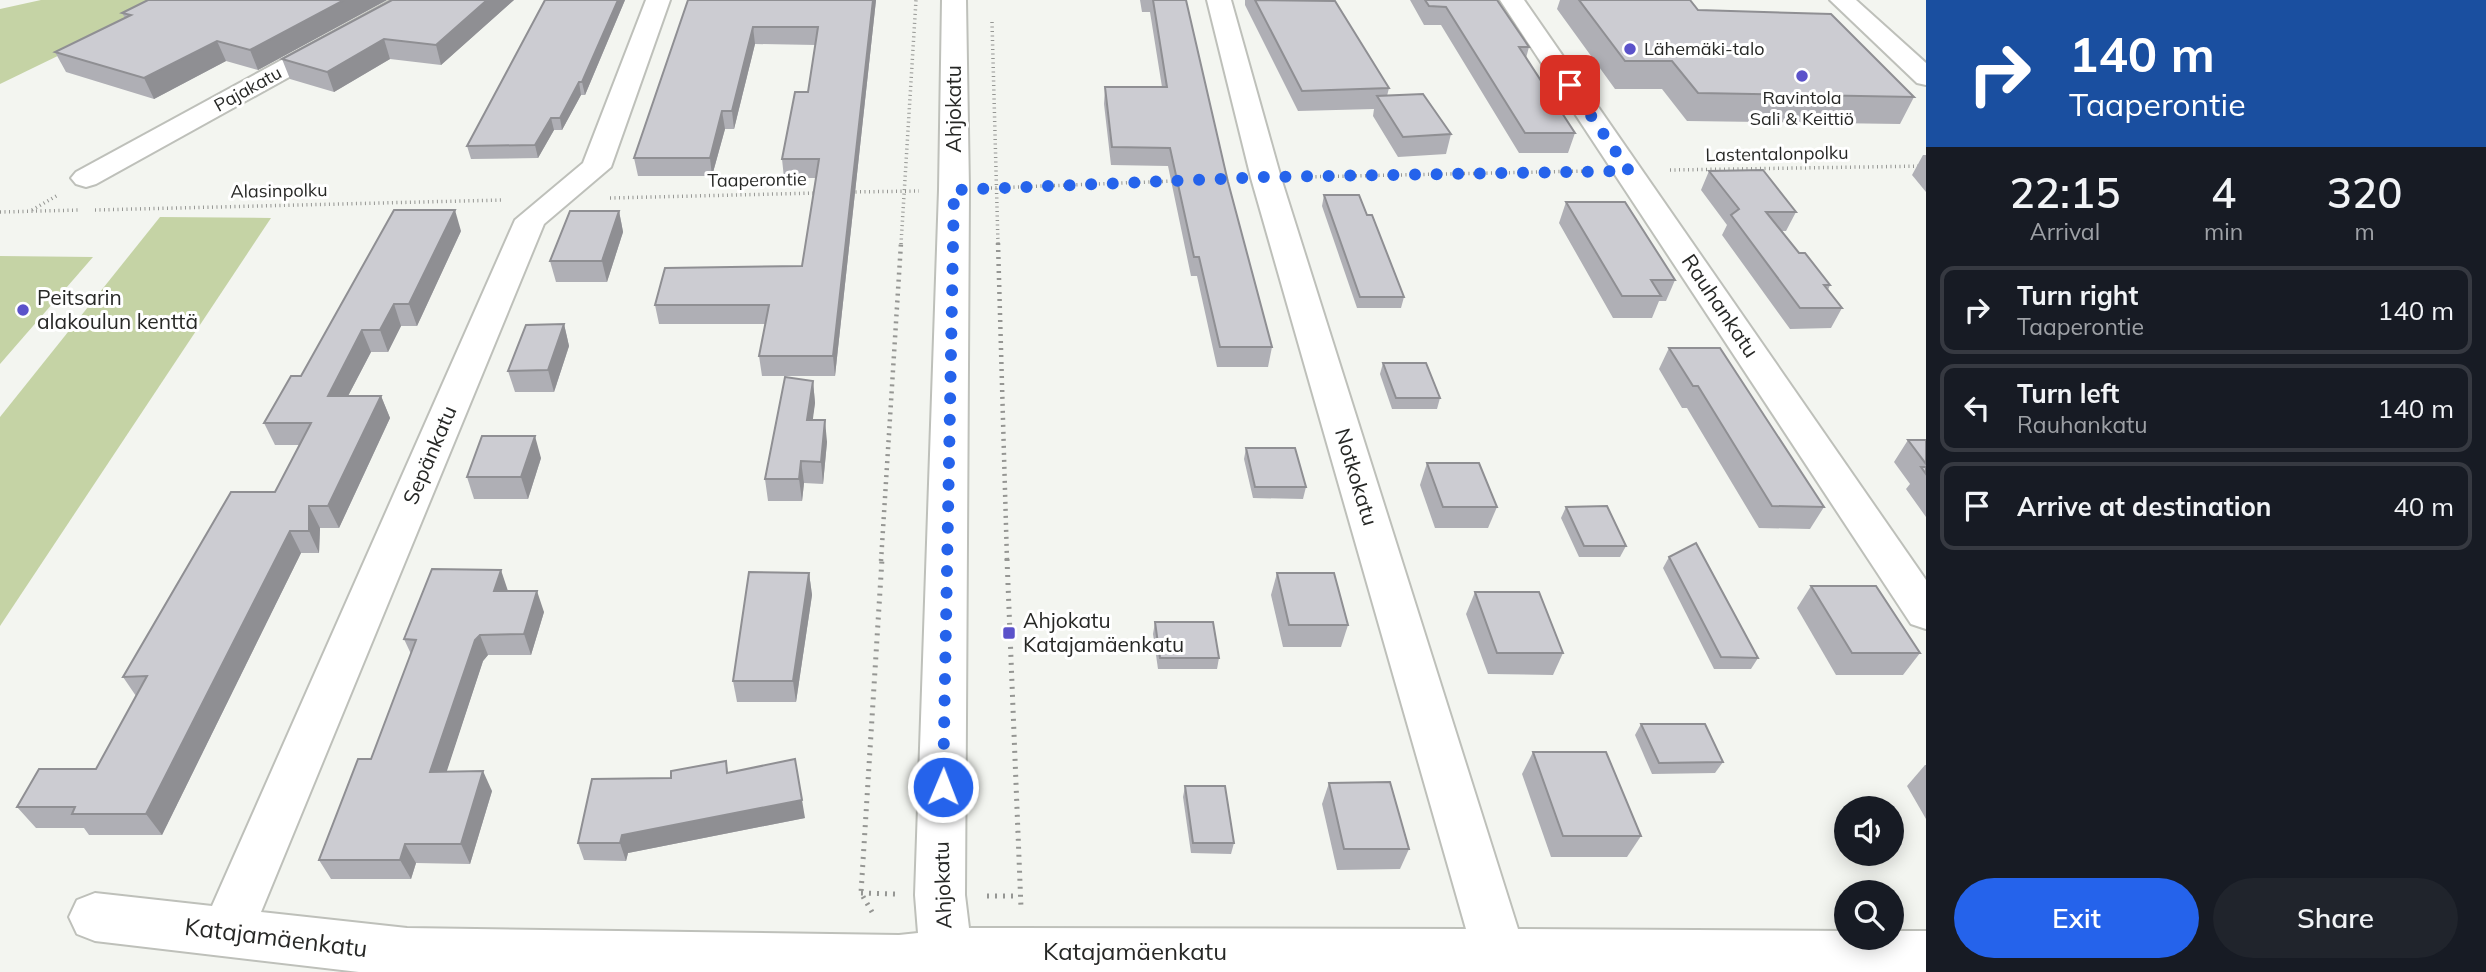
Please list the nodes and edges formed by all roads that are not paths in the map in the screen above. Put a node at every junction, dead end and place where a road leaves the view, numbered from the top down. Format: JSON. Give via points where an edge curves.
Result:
{"nodes":[{"id":1,"x":410,"y":0,"type":"edge"},
{"id":2,"x":658,"y":0,"type":"edge"},
{"id":3,"x":954,"y":0,"type":"edge"},
{"id":4,"x":1219,"y":0,"type":"edge"},
{"id":5,"x":1512,"y":0,"type":"edge"},
{"id":6,"x":1842,"y":0,"type":"edge"},
{"id":7,"x":1926,"y":77,"type":"edge"},
{"id":8,"x":86,"y":178,"type":"dead end"},
{"id":9,"x":1926,"y":613,"type":"edge"},
{"id":10,"x":95,"y":918,"type":"dead end"},
{"id":11,"x":227,"y":932,"type":"junction"},
{"id":12,"x":1499,"y":952,"type":"junction"},
{"id":13,"x":1926,"y":956,"type":"edge"},
{"id":14,"x":932,"y":962,"type":"edge"}],
"edges":[{"from":1,"to":8,"type":"street","name":"Pajakatu"},
{"from":2,"to":11,"type":"street","name":"Sepänkatu","via":[[596,167],[530,220]]},
{"from":3,"to":14,"type":"street","name":"Ahjokatu","via":[[940,895]]},
{"from":4,"to":12,"type":"street","name":"Notkokatu","via":[[1266,177]]},
{"from":5,"to":9,"type":"street","name":"Rauhankatu"},
{"from":6,"to":7,"type":"street"},
{"from":10,"to":11,"type":"street","name":"Katajamäenkatu"},
{"from":11,"to":14,"type":"street","name":"Katajamäenkatu","via":[[407,953]]},
{"from":12,"to":13,"type":"street","name":"Katajamäenkatu"},
{"from":12,"to":14,"type":"street","name":"Katajamäenkatu","via":[[1031,951]]}]}
